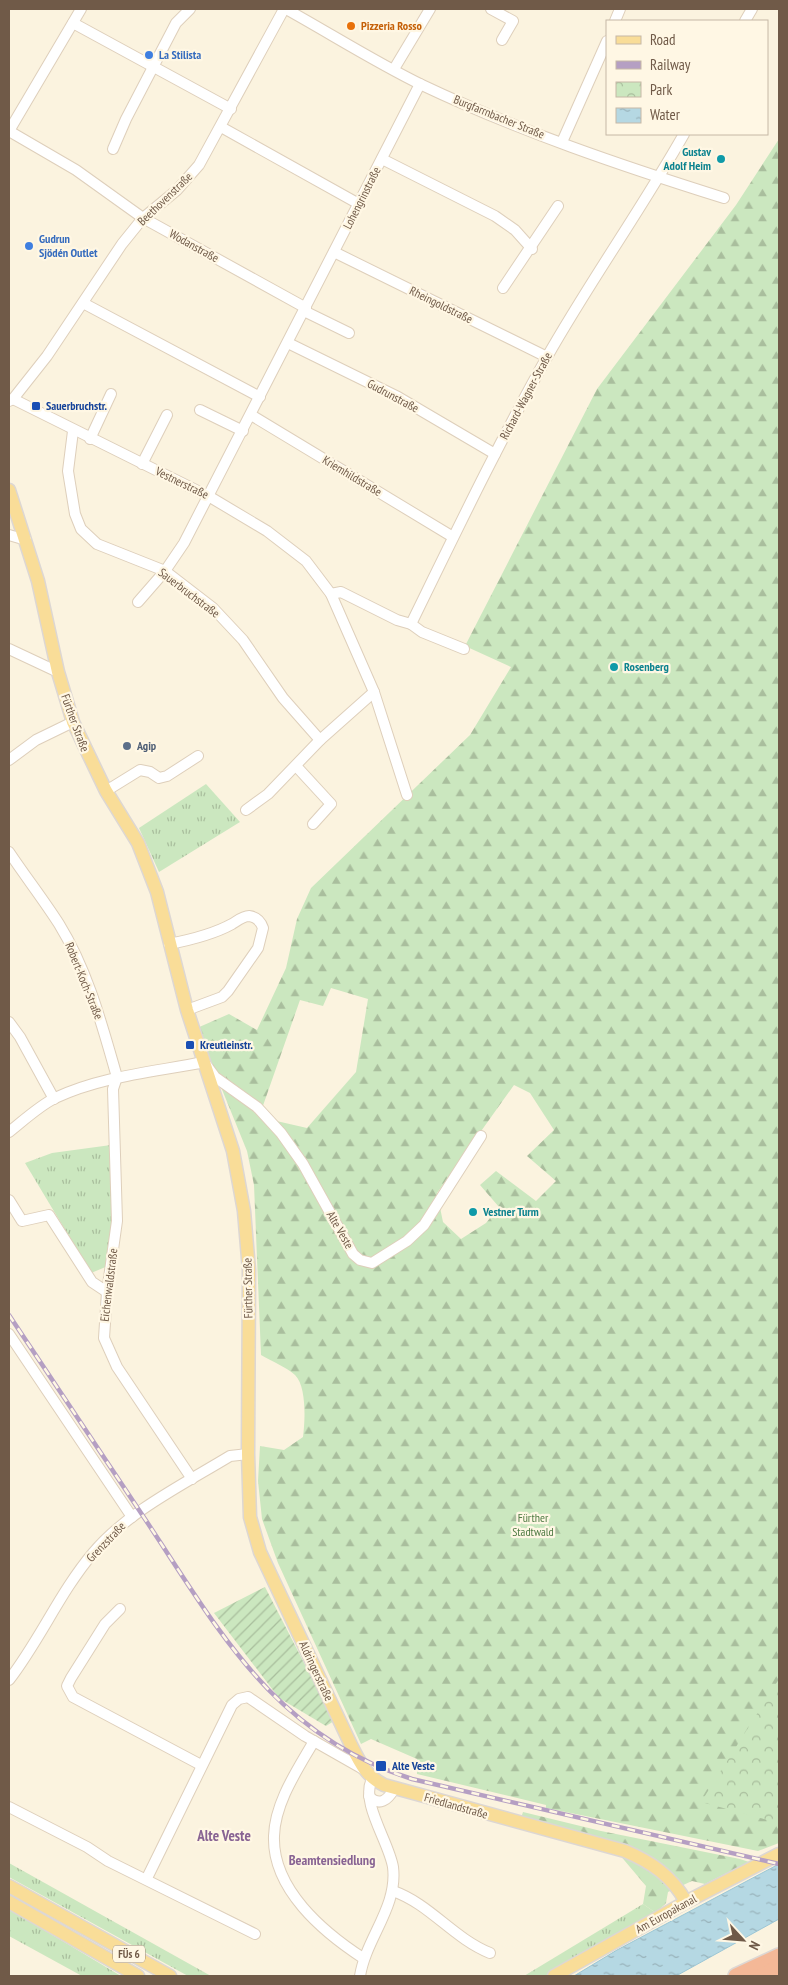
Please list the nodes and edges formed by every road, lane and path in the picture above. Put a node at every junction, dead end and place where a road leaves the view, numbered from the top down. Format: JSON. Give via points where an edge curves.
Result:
{"nodes":[{"id":1,"x":81,"y":9,"type":"edge"},
{"id":2,"x":190,"y":9,"type":"edge"},
{"id":3,"x":285,"y":9,"type":"edge"},
{"id":4,"x":430,"y":9,"type":"edge"},
{"id":5,"x":491,"y":9,"type":"edge"},
{"id":6,"x":752,"y":9,"type":"edge"},
{"id":7,"x":746,"y":20,"type":"edge"},
{"id":8,"x":73,"y":23,"type":"junction"},
{"id":9,"x":502,"y":40,"type":"dead end"},
{"id":10,"x":606,"y":42,"type":"edge"},
{"id":11,"x":153,"y":66,"type":"junction"},
{"id":12,"x":394,"y":70,"type":"junction"},
{"id":13,"x":420,"y":84,"type":"junction"},
{"id":14,"x":231,"y":109,"type":"junction"},
{"id":15,"x":221,"y":127,"type":"junction"},
{"id":16,"x":9,"y":131,"type":"edge"},
{"id":17,"x":683,"y":135,"type":"edge"},
{"id":18,"x":562,"y":142,"type":"junction"},
{"id":19,"x":113,"y":149,"type":"dead end"},
{"id":20,"x":382,"y":159,"type":"junction"},
{"id":21,"x":659,"y":178,"type":"junction"},
{"id":22,"x":724,"y":198,"type":"dead end"},
{"id":23,"x":359,"y":204,"type":"junction"},
{"id":24,"x":558,"y":206,"type":"dead end"},
{"id":25,"x":143,"y":218,"type":"junction"},
{"id":26,"x":532,"y":249,"type":"junction"},
{"id":27,"x":334,"y":252,"type":"junction"},
{"id":28,"x":503,"y":288,"type":"dead end"},
{"id":29,"x":83,"y":303,"type":"junction"},
{"id":30,"x":305,"y":310,"type":"junction"},
{"id":31,"x":349,"y":332,"type":"dead end"},
{"id":32,"x":288,"y":343,"type":"junction"},
{"id":33,"x":547,"y":357,"type":"junction"},
{"id":34,"x":111,"y":394,"type":"dead end"},
{"id":35,"x":260,"y":397,"type":"junction"},
{"id":36,"x":11,"y":400,"type":"edge"},
{"id":37,"x":200,"y":410,"type":"dead end"},
{"id":38,"x":167,"y":415,"type":"dead end"},
{"id":39,"x":251,"y":415,"type":"junction"},
{"id":40,"x":73,"y":430,"type":"junction"},
{"id":41,"x":243,"y":431,"type":"junction"},
{"id":42,"x":90,"y":439,"type":"junction"},
{"id":43,"x":495,"y":454,"type":"junction"},
{"id":44,"x":142,"y":464,"type":"junction"},
{"id":45,"x":9,"y":490,"type":"edge"},
{"id":46,"x":210,"y":497,"type":"junction"},
{"id":47,"x":9,"y":535,"type":"edge"},
{"id":48,"x":453,"y":538,"type":"junction"},
{"id":49,"x":26,"y":540,"type":"junction"},
{"id":50,"x":165,"y":571,"type":"junction"},
{"id":51,"x":331,"y":594,"type":"junction"},
{"id":52,"x":138,"y":602,"type":"dead end"},
{"id":53,"x":411,"y":624,"type":"junction"},
{"id":54,"x":9,"y":649,"type":"edge"},
{"id":55,"x":464,"y":649,"type":"dead end"},
{"id":56,"x":58,"y":672,"type":"junction"},
{"id":57,"x":374,"y":692,"type":"junction"},
{"id":58,"x":73,"y":722,"type":"junction"},
{"id":59,"x":320,"y":740,"type":"junction"},
{"id":60,"x":198,"y":756,"type":"dead end"},
{"id":61,"x":9,"y":760,"type":"edge"},
{"id":62,"x":296,"y":766,"type":"junction"},
{"id":63,"x":106,"y":791,"type":"junction"},
{"id":64,"x":408,"y":795,"type":"dead end"},
{"id":65,"x":246,"y":810,"type":"dead end"},
{"id":66,"x":313,"y":824,"type":"dead end"},
{"id":67,"x":9,"y":852,"type":"edge"},
{"id":68,"x":168,"y":944,"type":"junction"},
{"id":69,"x":186,"y":1010,"type":"junction"},
{"id":70,"x":9,"y":1022,"type":"edge"},
{"id":71,"x":204,"y":1062,"type":"junction"},
{"id":72,"x":117,"y":1077,"type":"junction"},
{"id":73,"x":54,"y":1099,"type":"junction"},
{"id":74,"x":115,"y":1126,"type":"joint"},
{"id":75,"x":9,"y":1132,"type":"edge"},
{"id":76,"x":481,"y":1136,"type":"dead end"},
{"id":77,"x":9,"y":1200,"type":"edge"},
{"id":78,"x":106,"y":1292,"type":"junction"},
{"id":79,"x":9,"y":1334,"type":"edge"},
{"id":80,"x":248,"y":1454,"type":"junction"},
{"id":81,"x":192,"y":1479,"type":"junction"},
{"id":82,"x":132,"y":1517,"type":"junction"},
{"id":83,"x":269,"y":1572,"type":"joint"},
{"id":84,"x":120,"y":1609,"type":"dead end"},
{"id":85,"x":10,"y":1678,"type":"edge"},
{"id":86,"x":314,"y":1741,"type":"junction"},
{"id":87,"x":201,"y":1764,"type":"junction"},
{"id":88,"x":363,"y":1769,"type":"junction"},
{"id":89,"x":372,"y":1779,"type":"junction"},
{"id":90,"x":394,"y":1789,"type":"junction"},
{"id":91,"x":369,"y":1796,"type":"junction"},
{"id":92,"x":383,"y":1801,"type":"junction"},
{"id":93,"x":9,"y":1807,"type":"edge"},
{"id":94,"x":378,"y":1822,"type":"junction"},
{"id":95,"x":779,"y":1854,"type":"edge"},
{"id":96,"x":147,"y":1878,"type":"junction"},
{"id":97,"x":9,"y":1886,"type":"edge"},
{"id":98,"x":393,"y":1891,"type":"junction"},
{"id":99,"x":9,"y":1902,"type":"edge"},
{"id":100,"x":686,"y":1902,"type":"junction"},
{"id":101,"x":255,"y":1934,"type":"dead end"},
{"id":102,"x":490,"y":1953,"type":"dead end"},
{"id":103,"x":779,"y":1956,"type":"edge"},
{"id":104,"x":363,"y":1958,"type":"junction"},
{"id":105,"x":779,"y":1967,"type":"edge"},
{"id":106,"x":138,"y":1976,"type":"edge"},
{"id":107,"x":170,"y":1976,"type":"edge"},
{"id":108,"x":360,"y":1976,"type":"edge"},
{"id":109,"x":554,"y":1976,"type":"edge"},
{"id":110,"x":736,"y":1976,"type":"edge"},
{"id":111,"x":762,"y":1976,"type":"edge"}],
"edges":[{"from":1,"to":8,"type":"street"},
{"from":2,"to":11,"type":"street","via":[[176,23]]},
{"from":3,"to":12,"type":"street","name":"Burgfarrnbacher Straße"},
{"from":3,"to":14,"type":"street","name":"Beethovenstraße"},
{"from":4,"to":12,"type":"street"},
{"from":5,"to":9,"type":"street","via":[[512,21]]},
{"from":6,"to":7,"type":"street"},
{"from":8,"to":11,"type":"street"},
{"from":8,"to":16,"type":"street"},
{"from":10,"to":18,"type":"street"},
{"from":11,"to":14,"type":"street"},
{"from":11,"to":19,"type":"street"},
{"from":12,"to":13,"type":"street","name":"Burgfarrnbacher Straße"},
{"from":13,"to":18,"type":"street","name":"Burgfarrnbacher Straße"},
{"from":13,"to":20,"type":"street","name":"Lohengrinstraße"},
{"from":14,"to":15,"type":"street","name":"Beethovenstraße"},
{"from":15,"to":23,"type":"street"},
{"from":15,"to":25,"type":"street","name":"Beethovenstraße","via":[[199,165],[178,190]]},
{"from":16,"to":25,"type":"street","name":"Wodanstraße","via":[[76,170]]},
{"from":17,"to":21,"type":"street","name":"Richard-Wagner-Straße"},
{"from":18,"to":21,"type":"street","name":"Burgfarrnbacher Straße"},
{"from":20,"to":23,"type":"street","name":"Lohengrinstraße"},
{"from":20,"to":26,"type":"street","via":[[495,216],[515,230]]},
{"from":21,"to":22,"type":"street","name":"Burgfarrnbacher Straße"},
{"from":21,"to":33,"type":"street","name":"Richard-Wagner-Straße"},
{"from":23,"to":27,"type":"street","name":"Lohengrinstraße"},
{"from":24,"to":26,"type":"street"},
{"from":25,"to":29,"type":"street","name":"Beethovenstraße"},
{"from":25,"to":30,"type":"street","name":"Wodanstraße"},
{"from":26,"to":28,"type":"street"},
{"from":27,"to":30,"type":"street","name":"Lohengrinstraße"},
{"from":27,"to":33,"type":"street","name":"Rheingoldstraße"},
{"from":29,"to":35,"type":"street"},
{"from":29,"to":36,"type":"street","name":"Beethovenstraße"},
{"from":30,"to":31,"type":"street"},
{"from":30,"to":32,"type":"street","name":"Lohengrinstraße"},
{"from":32,"to":35,"type":"street","name":"Lohengrinstraße"},
{"from":32,"to":43,"type":"street","name":"Gudrunstraße","via":[[398,397]]},
{"from":33,"to":43,"type":"street","name":"Richard-Wagner-Straße"},
{"from":34,"to":42,"type":"street"},
{"from":35,"to":39,"type":"street","name":"Lohengrinstraße"},
{"from":36,"to":40,"type":"street","name":"Vestnerstraße"},
{"from":37,"to":41,"type":"street"},
{"from":38,"to":44,"type":"street"},
{"from":39,"to":41,"type":"street","name":"Lohengrinstraße"},
{"from":39,"to":48,"type":"street","name":"Kriemhildstraße"},
{"from":40,"to":42,"type":"street","name":"Vestnerstraße"},
{"from":40,"to":50,"type":"street","name":"Sauerbruchstraße","via":[[68,471],[75,514],[81,529],[97,544]]},
{"from":41,"to":46,"type":"street","name":"Lohengrinstraße"},
{"from":42,"to":44,"type":"street","name":"Vestnerstraße"},
{"from":43,"to":48,"type":"street","name":"Richard-Wagner-Straße"},
{"from":44,"to":46,"type":"street","name":"Vestnerstraße"},
{"from":45,"to":49,"type":"main road","name":"Fürther Straße"},
{"from":46,"to":50,"type":"street","name":"Lohengrinstraße"},
{"from":46,"to":51,"type":"street","name":"Vestnerstraße","via":[[267,531],[306,562]]},
{"from":47,"to":49,"type":"street"},
{"from":48,"to":53,"type":"street","name":"Richard-Wagner-Straße"},
{"from":49,"to":56,"type":"main road","name":"Fürther Straße"},
{"from":50,"to":52,"type":"street","name":"Lohengrinstraße"},
{"from":50,"to":59,"type":"street","name":"Sauerbruchstraße","via":[[219,614],[243,640],[283,698]]},
{"from":51,"to":53,"type":"street","via":[[341,592]]},
{"from":51,"to":57,"type":"street","name":"Vestnerstraße"},
{"from":53,"to":55,"type":"street","via":[[422,632]]},
{"from":54,"to":56,"type":"street"},
{"from":56,"to":58,"type":"main road","name":"Fürther Straße"},
{"from":57,"to":59,"type":"street"},
{"from":57,"to":64,"type":"street","name":"Vestnerstraße"},
{"from":58,"to":61,"type":"street","via":[[36,740]]},
{"from":58,"to":63,"type":"main road","name":"Fürther Straße"},
{"from":59,"to":62,"type":"street"},
{"from":60,"to":63,"type":"street","via":[[167,776],[159,778],[140,770]]},
{"from":62,"to":65,"type":"street","via":[[268,794]]},
{"from":62,"to":66,"type":"street","via":[[331,804]]},
{"from":63,"to":68,"type":"main road","name":"Fürther Straße","via":[[138,844],[157,892]]},
{"from":67,"to":72,"type":"street","name":"Robert-Koch-Straße","via":[[60,925],[79,964],[95,1001]]},
{"from":68,"to":69,"type":"main road","name":"Fürther Straße"},
{"from":68,"to":69,"type":"street","via":[[196,939],[243,917],[254,917],[263,928],[258,948],[228,991],[222,997]]},
{"from":69,"to":71,"type":"main road","name":"Fürther Straße"},
{"from":70,"to":73,"type":"street"},
{"from":71,"to":72,"type":"street"},
{"from":71,"to":76,"type":"street","name":"Alte Veste","via":[[215,1077],[257,1107],[281,1133],[303,1164],[353,1254],[360,1260],[372,1263],[424,1225]]},
{"from":71,"to":80,"type":"main road","name":"Fürther Straße","via":[[233,1151],[244,1212],[249,1270]]},
{"from":72,"to":73,"type":"street"},
{"from":72,"to":74,"type":"street","name":"Robert-Koch-Straße","via":[[113,1089]]},
{"from":73,"to":75,"type":"street"},
{"from":74,"to":78,"type":"street","name":"Eichenwaldstraße","via":[[117,1221]]},
{"from":77,"to":78,"type":"street","via":[[22,1221],[49,1215],[92,1282]]},
{"from":78,"to":81,"type":"street","name":"Eichenwaldstraße","via":[[104,1338],[109,1352]]},
{"from":79,"to":82,"type":"street"},
{"from":80,"to":81,"type":"street","name":"Grenzstraße","via":[[230,1456]]},
{"from":80,"to":83,"type":"main road","name":"Fürther Straße","via":[[250,1517]]},
{"from":81,"to":82,"type":"street","name":"Grenzstraße"},
{"from":82,"to":85,"type":"street","name":"Grenzstraße","via":[[93,1553]]},
{"from":83,"to":88,"type":"main road","name":"Aldringerstraße"},
{"from":84,"to":87,"type":"street","via":[[105,1624],[67,1686],[73,1697]]},
{"from":86,"to":87,"type":"street","name":"Friedlandstraße","via":[[248,1697],[232,1705]]},
{"from":86,"to":88,"type":"street","name":"Friedlandstraße"},
{"from":86,"to":104,"type":"street","via":[[280,1809],[274,1835],[275,1857],[304,1910],[321,1928]]},
{"from":87,"to":96,"type":"street"},
{"from":88,"to":89,"type":"main road","name":"Friedlandstraße"},
{"from":89,"to":90,"type":"main road","name":"Friedlandstraße"},
{"from":89,"to":91,"type":"street"},
{"from":90,"to":92,"type":"street"},
{"from":90,"to":100,"type":"main road","name":"Friedlandstraße","via":[[625,1851],[656,1866],[673,1882]]},
{"from":91,"to":92,"type":"street","via":[[375,1802]]},
{"from":91,"to":94,"type":"street"},
{"from":92,"to":94,"type":"street"},
{"from":93,"to":96,"type":"street"},
{"from":94,"to":98,"type":"street","via":[[391,1860]]},
{"from":95,"to":100,"type":"main road","name":"Am Europakanal"},
{"from":96,"to":101,"type":"street"},
{"from":97,"to":107,"type":"main road","number":"FÜs 6"},
{"from":98,"to":102,"type":"street","via":[[415,1900],[472,1946]]},
{"from":98,"to":104,"type":"street"},
{"from":99,"to":106,"type":"main road","number":"FÜs 6"},
{"from":100,"to":109,"type":"main road","name":"Am Europakanal"},
{"from":103,"to":110,"type":"highway"},
{"from":104,"to":108,"type":"street"},
{"from":105,"to":111,"type":"highway"}]}
